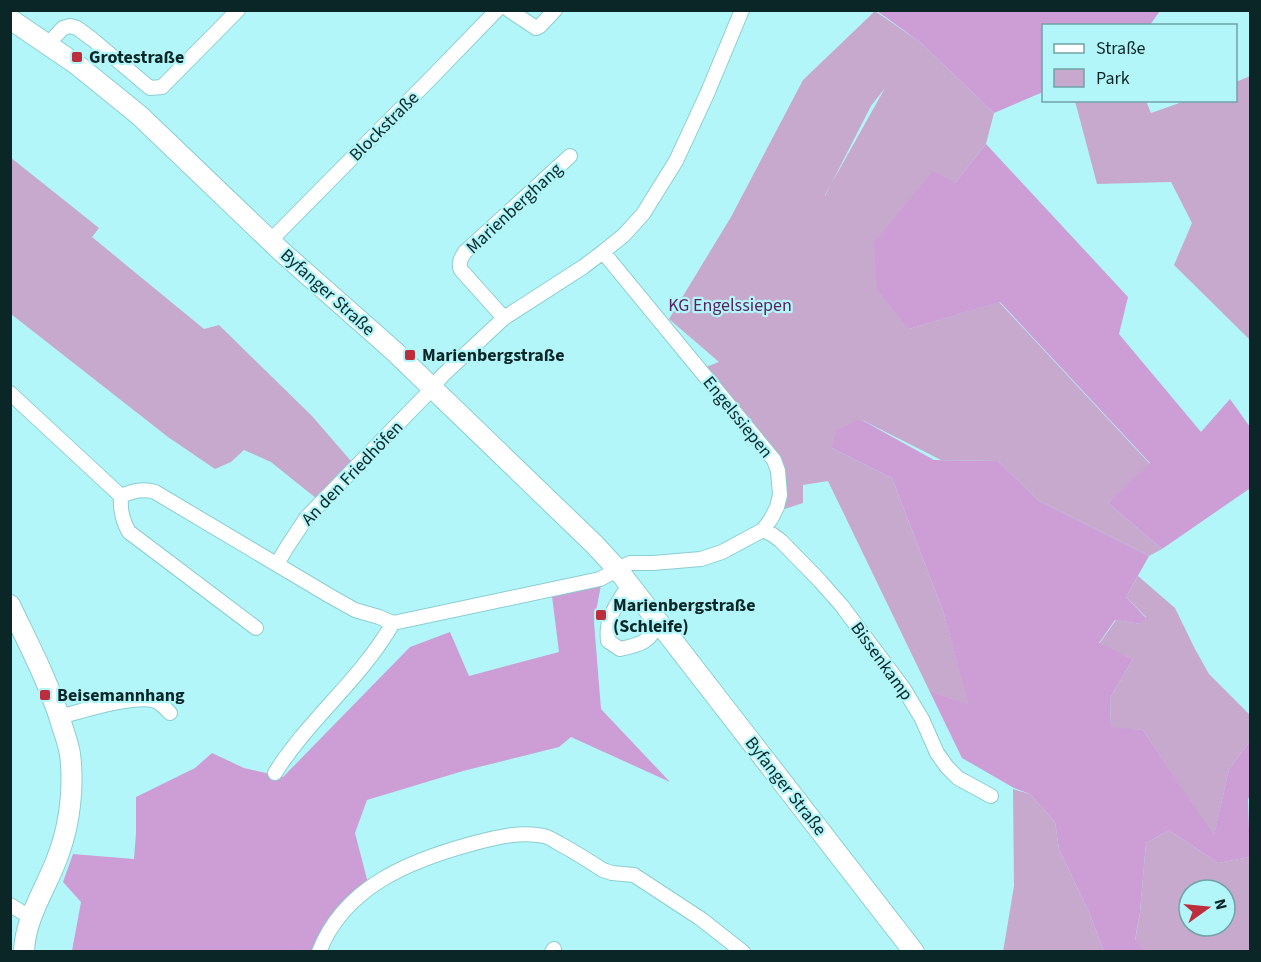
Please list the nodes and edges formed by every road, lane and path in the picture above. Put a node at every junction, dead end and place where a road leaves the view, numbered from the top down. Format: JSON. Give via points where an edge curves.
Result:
{"nodes":[{"id":1,"x":238,"y":10,"type":"edge"},
{"id":2,"x":496,"y":10,"type":"edge"},
{"id":3,"x":509,"y":10,"type":"edge"},
{"id":4,"x":555,"y":10,"type":"edge"},
{"id":5,"x":742,"y":10,"type":"edge"},
{"id":6,"x":10,"y":19,"type":"edge"},
{"id":7,"x":48,"y":44,"type":"junction"},
{"id":8,"x":570,"y":156,"type":"dead end"},
{"id":9,"x":270,"y":241,"type":"junction"},
{"id":10,"x":603,"y":252,"type":"junction"},
{"id":11,"x":504,"y":318,"type":"junction"},
{"id":12,"x":432,"y":387,"type":"junction"},
{"id":13,"x":10,"y":393,"type":"edge"},
{"id":14,"x":121,"y":496,"type":"junction"},
{"id":15,"x":763,"y":530,"type":"junction"},
{"id":16,"x":278,"y":564,"type":"junction"},
{"id":17,"x":624,"y":577,"type":"junction"},
{"id":18,"x":10,"y":605,"type":"edge"},
{"id":19,"x":657,"y":622,"type":"junction"},
{"id":20,"x":393,"y":624,"type":"junction"},
{"id":21,"x":256,"y":628,"type":"dead end"},
{"id":22,"x":170,"y":713,"type":"dead end"},
{"id":23,"x":59,"y":717,"type":"junction"},
{"id":24,"x":275,"y":773,"type":"dead end"},
{"id":25,"x":991,"y":796,"type":"dead end"},
{"id":26,"x":10,"y":905,"type":"edge"},
{"id":27,"x":30,"y":917,"type":"junction"},
{"id":28,"x":24,"y":951,"type":"edge"},
{"id":29,"x":319,"y":951,"type":"edge"},
{"id":30,"x":743,"y":951,"type":"edge"},
{"id":31,"x":914,"y":951,"type":"edge"}],
"edges":[{"from":1,"to":7,"type":"street","via":[[162,87],[150,88],[77,28],[63,28]]},
{"from":2,"to":9,"type":"street","name":"Blockstraße"},
{"from":3,"to":4,"type":"street","via":[[536,28]]},
{"from":5,"to":10,"type":"street","via":[[676,161],[643,214]]},
{"from":6,"to":7,"type":"street","name":"Byfanger Straße"},
{"from":7,"to":9,"type":"street","name":"Byfanger Straße","via":[[139,115]]},
{"from":8,"to":11,"type":"street","name":"Marienberghang","via":[[461,256],[464,274]]},
{"from":9,"to":12,"type":"street","name":"Byfanger Straße"},
{"from":10,"to":11,"type":"street"},
{"from":10,"to":15,"type":"street","name":"Engelssiepen","via":[[774,460],[780,495]]},
{"from":11,"to":12,"type":"street"},
{"from":12,"to":16,"type":"street","name":"An den Friedhöfen","via":[[307,517]]},
{"from":12,"to":17,"type":"street","name":"Byfanger Straße"},
{"from":13,"to":14,"type":"street"},
{"from":14,"to":16,"type":"street","via":[[147,489],[155,492]]},
{"from":14,"to":21,"type":"street","via":[[123,523],[129,532]]},
{"from":15,"to":17,"type":"street","via":[[701,559],[630,563]]},
{"from":15,"to":25,"type":"street","name":"Bissenkamp","via":[[781,541],[842,606],[904,689],[947,767],[958,778]]},
{"from":16,"to":20,"type":"street","via":[[355,610]]},
{"from":17,"to":19,"type":"street","name":"Byfanger Straße"},
{"from":17,"to":19,"type":"street","via":[[606,630],[608,641],[620,649],[644,642],[652,636]]},
{"from":17,"to":20,"type":"street"},
{"from":18,"to":23,"type":"street","via":[[41,668]]},
{"from":19,"to":31,"type":"street","name":"Byfanger Straße"},
{"from":20,"to":24,"type":"street"},
{"from":22,"to":23,"type":"street","via":[[158,701],[143,699]]},
{"from":23,"to":27,"type":"street","via":[[70,754],[68,819],[61,850]]},
{"from":26,"to":27,"type":"street"},
{"from":27,"to":28,"type":"street"},
{"from":29,"to":30,"type":"street","via":[[350,904],[392,872],[443,852],[522,835],[545,836],[603,870],[634,875]]}]}
